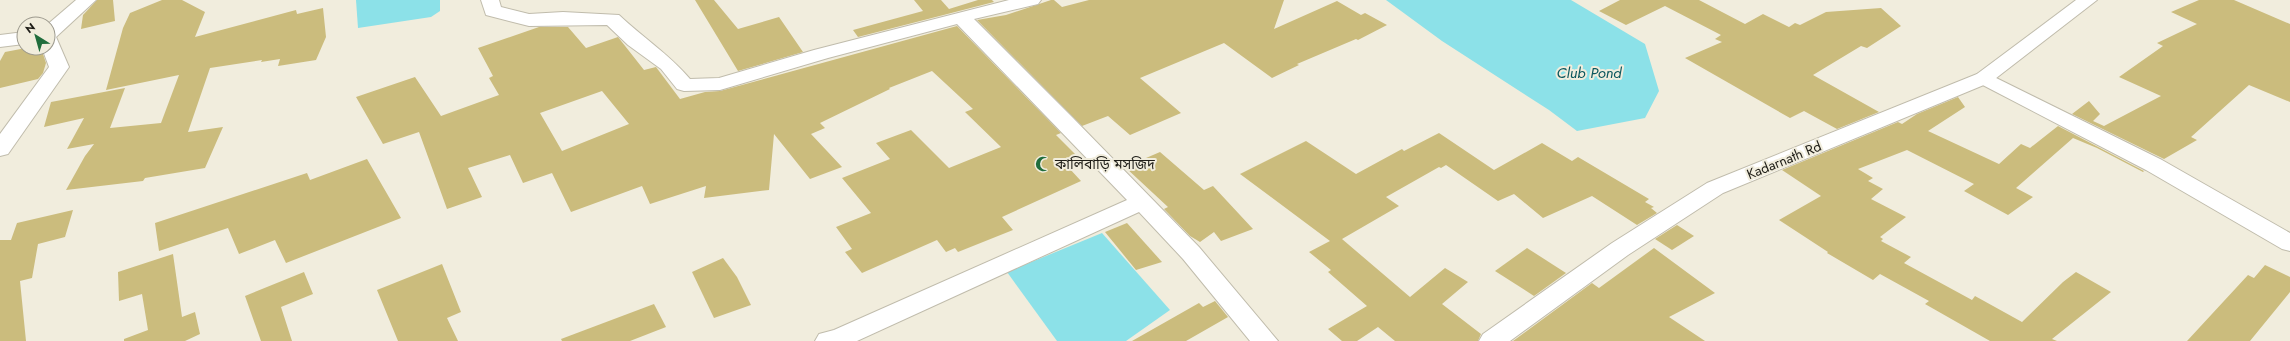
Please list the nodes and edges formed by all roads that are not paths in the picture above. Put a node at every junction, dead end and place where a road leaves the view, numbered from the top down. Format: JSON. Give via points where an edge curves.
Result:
{"nodes":[{"id":1,"x":87,"y":0,"type":"edge"},
{"id":2,"x":490,"y":0,"type":"edge"},
{"id":3,"x":1032,"y":0,"type":"edge"},
{"id":4,"x":2085,"y":1,"type":"edge"},
{"id":5,"x":961,"y":17,"type":"junction"},
{"id":6,"x":56,"y":27,"type":"edge"},
{"id":7,"x":16,"y":39,"type":"edge"},
{"id":8,"x":0,"y":41,"type":"edge"},
{"id":9,"x":54,"y":56,"type":"edge"},
{"id":10,"x":1984,"y":78,"type":"junction"},
{"id":11,"x":0,"y":148,"type":"edge"},
{"id":12,"x":1142,"y":202,"type":"junction"},
{"id":13,"x":2290,"y":243,"type":"edge"},
{"id":14,"x":828,"y":341,"type":"edge"},
{"id":15,"x":1265,"y":341,"type":"edge"},
{"id":16,"x":1492,"y":341,"type":"edge"}],
"edges":[{"from":1,"to":6,"type":"street"},
{"from":2,"to":5,"type":"street","via":[[493,11],[529,20],[612,19],[635,41],[668,65],[684,85],[720,84]]},
{"from":3,"to":5,"type":"street"},
{"from":4,"to":10,"type":"street","name":"Kadarnath Rd"},
{"from":5,"to":12,"type":"street"},
{"from":7,"to":8,"type":"street"},
{"from":9,"to":11,"type":"street","via":[[58,67]]},
{"from":10,"to":13,"type":"street","via":[[2154,165]]},
{"from":10,"to":16,"type":"street","name":"Kadarnath Rd","via":[[1715,188],[1620,249]]},
{"from":12,"to":14,"type":"street","via":[[840,338]]},
{"from":12,"to":15,"type":"street","via":[[1191,253]]}]}
